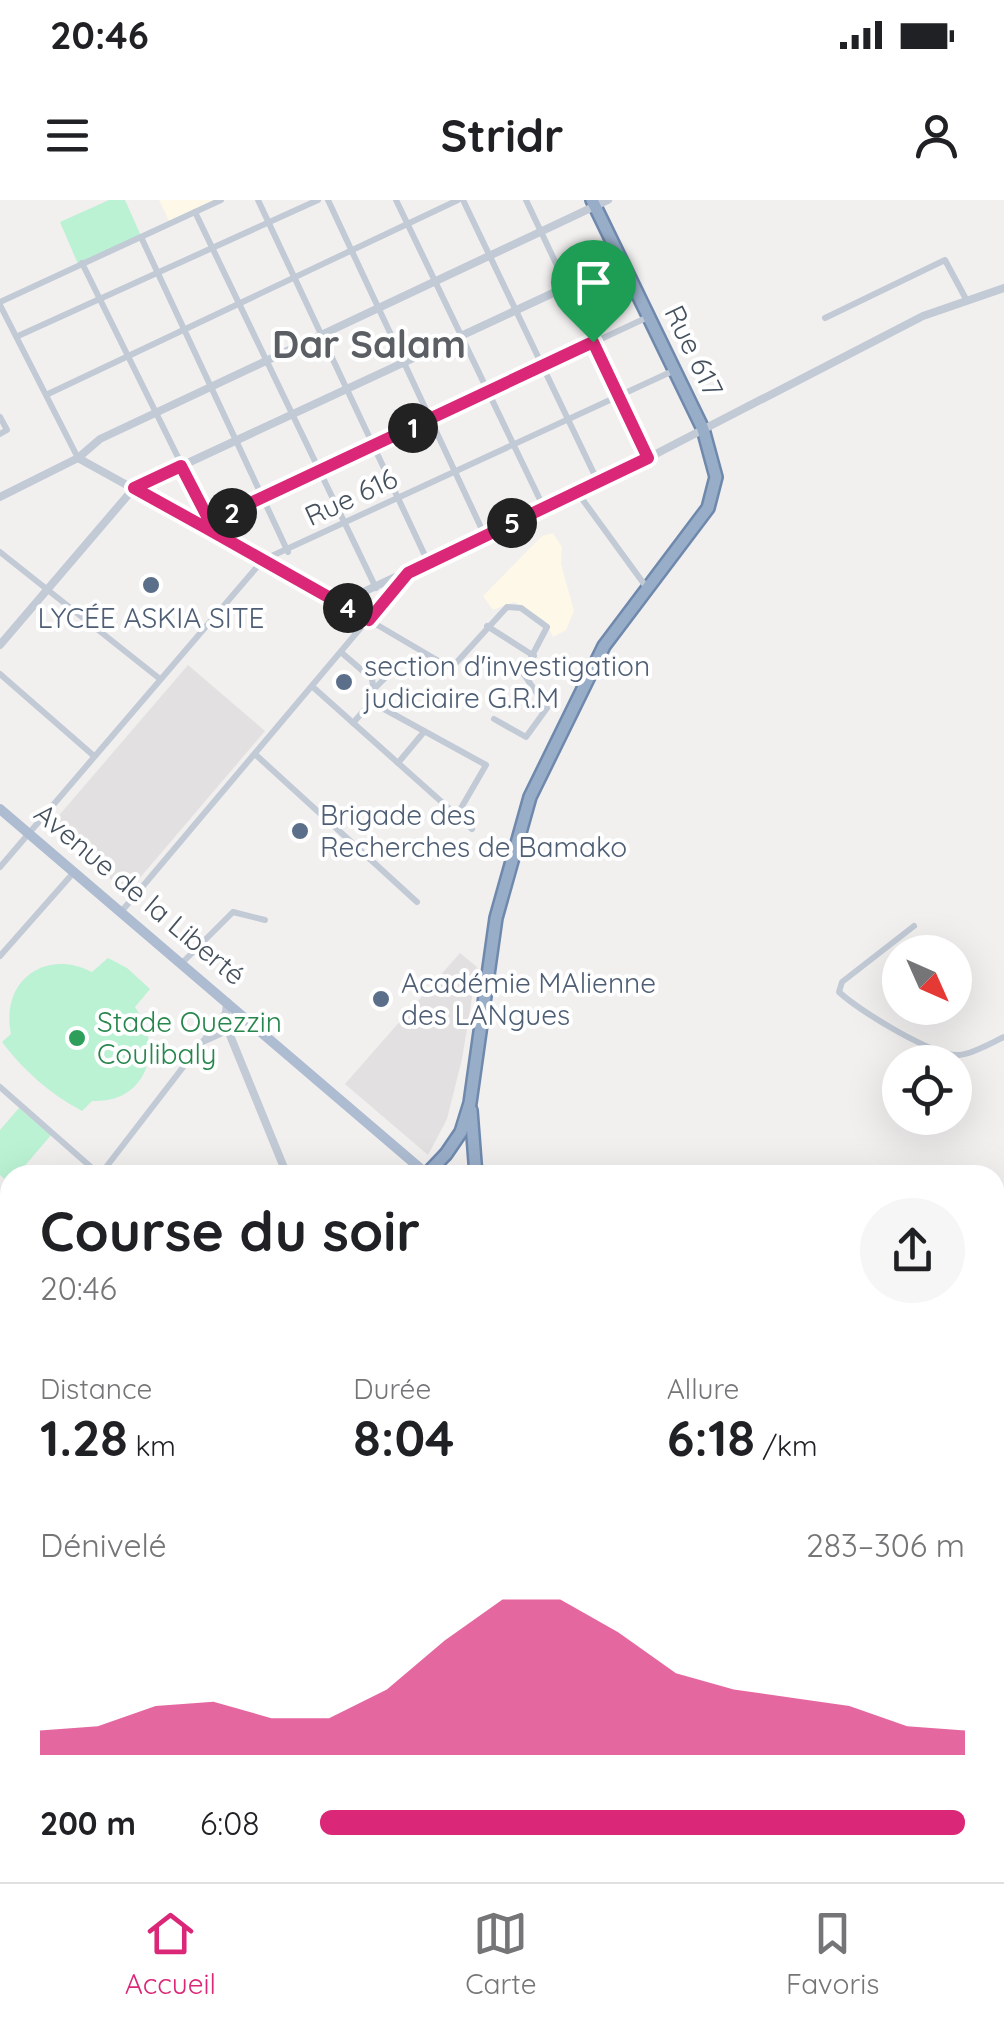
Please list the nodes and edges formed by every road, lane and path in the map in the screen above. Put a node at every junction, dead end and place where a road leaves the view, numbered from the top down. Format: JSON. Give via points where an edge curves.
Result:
{"nodes":[{"id":1,"x":221,"y":200,"type":"edge"},
{"id":2,"x":258,"y":200,"type":"edge"},
{"id":3,"x":318,"y":200,"type":"edge"},
{"id":4,"x":328,"y":200,"type":"edge"},
{"id":5,"x":396,"y":200,"type":"edge"},
{"id":6,"x":460,"y":200,"type":"edge"},
{"id":7,"x":526,"y":200,"type":"edge"},
{"id":8,"x":608,"y":200,"type":"edge"},
{"id":9,"x":594,"y":203,"type":"edge"},
{"id":10,"x":196,"y":212,"type":"junction"},
{"id":11,"x":269,"y":222,"type":"junction"},
{"id":12,"x":408,"y":225,"type":"junction"},
{"id":13,"x":541,"y":232,"type":"junction"},
{"id":14,"x":141,"y":237,"type":"junction"},
{"id":15,"x":213,"y":248,"type":"junction"},
{"id":16,"x":352,"y":251,"type":"junction"},
{"id":17,"x":490,"y":256,"type":"junction"},
{"id":18,"x":622,"y":261,"type":"junction"},
{"id":19,"x":82,"y":263,"type":"junction"},
{"id":20,"x":158,"y":273,"type":"junction"},
{"id":21,"x":296,"y":278,"type":"junction"},
{"id":22,"x":434,"y":281,"type":"junction"},
{"id":23,"x":567,"y":287,"type":"junction"},
{"id":24,"x":1004,"y":288,"type":"edge"},
{"id":25,"x":100,"y":299,"type":"junction"},
{"id":26,"x":968,"y":300,"type":"junction"},
{"id":27,"x":0,"y":303,"type":"edge"},
{"id":28,"x":239,"y":305,"type":"junction"},
{"id":29,"x":379,"y":307,"type":"junction"},
{"id":30,"x":516,"y":310,"type":"junction"},
{"id":31,"x":649,"y":316,"type":"junction"},
{"id":32,"x":825,"y":318,"type":"dead end"},
{"id":33,"x":184,"y":330,"type":"junction"},
{"id":34,"x":322,"y":334,"type":"junction"},
{"id":35,"x":18,"y":336,"type":"junction"},
{"id":36,"x":460,"y":336,"type":"junction"},
{"id":37,"x":593,"y":342,"type":"junction"},
{"id":38,"x":127,"y":357,"type":"junction"},
{"id":39,"x":264,"y":360,"type":"junction"},
{"id":40,"x":404,"y":362,"type":"junction"},
{"id":41,"x":542,"y":367,"type":"junction"},
{"id":42,"x":675,"y":370,"type":"junction"},
{"id":43,"x":210,"y":386,"type":"junction"},
{"id":44,"x":347,"y":389,"type":"junction"},
{"id":45,"x":488,"y":393,"type":"junction"},
{"id":46,"x":48,"y":394,"type":"junction"},
{"id":47,"x":618,"y":396,"type":"junction"},
{"id":48,"x":154,"y":412,"type":"junction"},
{"id":49,"x":292,"y":415,"type":"junction"},
{"id":50,"x":0,"y":417,"type":"edge"},
{"id":51,"x":431,"y":420,"type":"junction"},
{"id":52,"x":568,"y":420,"type":"junction"},
{"id":53,"x":704,"y":429,"type":"junction"},
{"id":54,"x":0,"y":434,"type":"edge"},
{"id":55,"x":236,"y":441,"type":"junction"},
{"id":56,"x":374,"y":446,"type":"junction"},
{"id":57,"x":514,"y":446,"type":"junction"},
{"id":58,"x":78,"y":458,"type":"junction"},
{"id":59,"x":648,"y":458,"type":"junction"},
{"id":60,"x":181,"y":466,"type":"junction"},
{"id":61,"x":320,"y":473,"type":"junction"},
{"id":62,"x":456,"y":473,"type":"junction"},
{"id":63,"x":598,"y":482,"type":"junction"},
{"id":64,"x":134,"y":488,"type":"junction"},
{"id":65,"x":577,"y":492,"type":"junction"},
{"id":66,"x":0,"y":498,"type":"edge"},
{"id":67,"x":264,"y":500,"type":"junction"},
{"id":68,"x":399,"y":500,"type":"junction"},
{"id":69,"x":544,"y":508,"type":"junction"},
{"id":70,"x":346,"y":525,"type":"junction"},
{"id":71,"x":209,"y":526,"type":"junction"},
{"id":72,"x":485,"y":536,"type":"junction"},
{"id":73,"x":0,"y":552,"type":"edge"},
{"id":74,"x":288,"y":552,"type":"junction"},
{"id":75,"x":263,"y":560,"type":"junction"},
{"id":76,"x":428,"y":563,"type":"junction"},
{"id":77,"x":408,"y":573,"type":"junction"},
{"id":78,"x":376,"y":588,"type":"junction"},
{"id":79,"x":646,"y":588,"type":"junction"},
{"id":80,"x":48,"y":590,"type":"junction"},
{"id":81,"x":340,"y":603,"type":"junction"},
{"id":82,"x":369,"y":620,"type":"junction"},
{"id":83,"x":487,"y":626,"type":"junction"},
{"id":84,"x":0,"y":644,"type":"edge"},
{"id":85,"x":342,"y":654,"type":"junction"},
{"id":86,"x":534,"y":656,"type":"junction"},
{"id":87,"x":398,"y":666,"type":"dead end"},
{"id":88,"x":0,"y":674,"type":"edge"},
{"id":89,"x":160,"y":679,"type":"junction"},
{"id":90,"x":376,"y":687,"type":"junction"},
{"id":91,"x":314,"y":688,"type":"junction"},
{"id":92,"x":375,"y":698,"type":"junction"},
{"id":93,"x":494,"y":719,"type":"dead end"},
{"id":94,"x":352,"y":723,"type":"junction"},
{"id":95,"x":424,"y":732,"type":"junction"},
{"id":96,"x":256,"y":755,"type":"junction"},
{"id":97,"x":94,"y":756,"type":"junction"},
{"id":98,"x":398,"y":763,"type":"junction"},
{"id":99,"x":0,"y":808,"type":"edge"},
{"id":100,"x":457,"y":815,"type":"junction"},
{"id":101,"x":472,"y":828,"type":"dead end"},
{"id":102,"x":29,"y":833,"type":"junction"},
{"id":103,"x":0,"y":866,"type":"edge"},
{"id":104,"x":75,"y":871,"type":"junction"},
{"id":105,"x":417,"y":902,"type":"dead end"},
{"id":106,"x":121,"y":912,"type":"junction"},
{"id":107,"x":266,"y":920,"type":"dead end"},
{"id":108,"x":914,"y":926,"type":"dead end"},
{"id":109,"x":0,"y":956,"type":"edge"},
{"id":110,"x":182,"y":963,"type":"junction"},
{"id":111,"x":228,"y":1001,"type":"junction"},
{"id":112,"x":224,"y":1014,"type":"junction"},
{"id":113,"x":250,"y":1022,"type":"junction"},
{"id":114,"x":229,"y":1030,"type":"junction"},
{"id":115,"x":1004,"y":1038,"type":"edge"},
{"id":116,"x":204,"y":1042,"type":"junction"},
{"id":117,"x":0,"y":1087,"type":"edge"},
{"id":118,"x":470,"y":1103,"type":"junction"},
{"id":119,"x":89,"y":1165,"type":"edge"},
{"id":120,"x":108,"y":1165,"type":"edge"},
{"id":121,"x":283,"y":1165,"type":"edge"},
{"id":122,"x":415,"y":1165,"type":"edge"},
{"id":123,"x":436,"y":1165,"type":"edge"},
{"id":124,"x":475,"y":1165,"type":"edge"}],
"edges":[{"from":1,"to":10,"type":"street"},
{"from":2,"to":11,"type":"street"},
{"from":3,"to":11,"type":"street"},
{"from":4,"to":16,"type":"street"},
{"from":5,"to":12,"type":"street"},
{"from":6,"to":12,"type":"street"},
{"from":6,"to":17,"type":"street"},
{"from":7,"to":13,"type":"street"},
{"from":8,"to":9,"type":"street"},
{"from":9,"to":13,"type":"street"},
{"from":9,"to":18,"type":"highway","name":"Rue 617"},
{"from":10,"to":14,"type":"street"},
{"from":10,"to":15,"type":"street"},
{"from":11,"to":15,"type":"street"},
{"from":11,"to":21,"type":"street"},
{"from":12,"to":16,"type":"street"},
{"from":12,"to":22,"type":"street"},
{"from":13,"to":17,"type":"street"},
{"from":13,"to":23,"type":"street"},
{"from":14,"to":19,"type":"street"},
{"from":14,"to":20,"type":"street"},
{"from":15,"to":20,"type":"street"},
{"from":15,"to":28,"type":"street"},
{"from":16,"to":21,"type":"street"},
{"from":16,"to":29,"type":"street"},
{"from":17,"to":22,"type":"street"},
{"from":17,"to":30,"type":"street"},
{"from":18,"to":23,"type":"street"},
{"from":18,"to":31,"type":"highway","name":"Rue 617"},
{"from":19,"to":25,"type":"street"},
{"from":19,"to":27,"type":"street"},
{"from":20,"to":25,"type":"street"},
{"from":20,"to":33,"type":"street"},
{"from":21,"to":28,"type":"street"},
{"from":21,"to":34,"type":"street"},
{"from":22,"to":29,"type":"street"},
{"from":22,"to":36,"type":"street"},
{"from":23,"to":30,"type":"street"},
{"from":23,"to":37,"type":"street"},
{"from":24,"to":26,"type":"street"},
{"from":25,"to":35,"type":"street"},
{"from":25,"to":38,"type":"street"},
{"from":26,"to":32,"type":"street","via":[[944,260]]},
{"from":26,"to":53,"type":"street","via":[[923,316]]},
{"from":27,"to":35,"type":"street"},
{"from":28,"to":33,"type":"street"},
{"from":28,"to":39,"type":"street"},
{"from":29,"to":34,"type":"street"},
{"from":29,"to":40,"type":"street"},
{"from":30,"to":36,"type":"street"},
{"from":30,"to":41,"type":"street"},
{"from":31,"to":37,"type":"street"},
{"from":31,"to":42,"type":"highway","name":"Rue 617"},
{"from":33,"to":38,"type":"street"},
{"from":33,"to":43,"type":"street"},
{"from":34,"to":39,"type":"street"},
{"from":34,"to":44,"type":"street"},
{"from":35,"to":46,"type":"street"},
{"from":36,"to":40,"type":"street"},
{"from":36,"to":45,"type":"street"},
{"from":37,"to":41,"type":"street"},
{"from":37,"to":47,"type":"street"},
{"from":38,"to":46,"type":"street"},
{"from":38,"to":48,"type":"street"},
{"from":39,"to":43,"type":"street"},
{"from":39,"to":49,"type":"street"},
{"from":40,"to":44,"type":"street"},
{"from":40,"to":51,"type":"street"},
{"from":41,"to":45,"type":"street"},
{"from":41,"to":52,"type":"street"},
{"from":42,"to":47,"type":"street","name":"Rue 616"},
{"from":42,"to":53,"type":"highway","name":"Rue 617"},
{"from":43,"to":48,"type":"street"},
{"from":43,"to":55,"type":"street"},
{"from":44,"to":49,"type":"street"},
{"from":44,"to":56,"type":"street"},
{"from":45,"to":51,"type":"street"},
{"from":45,"to":57,"type":"street"},
{"from":46,"to":58,"type":"street"},
{"from":47,"to":52,"type":"street","name":"Rue 616"},
{"from":47,"to":59,"type":"street"},
{"from":48,"to":58,"type":"street","via":[[88,445]]},
{"from":48,"to":60,"type":"street"},
{"from":49,"to":55,"type":"street"},
{"from":49,"to":61,"type":"street"},
{"from":50,"to":54,"type":"street","via":[[7,430]]},
{"from":51,"to":56,"type":"street"},
{"from":51,"to":62,"type":"street"},
{"from":52,"to":57,"type":"street","name":"Rue 616"},
{"from":52,"to":63,"type":"street"},
{"from":53,"to":59,"type":"street"},
{"from":53,"to":79,"type":"highway","name":"Rue 617","via":[[716,476],[708,508]]},
{"from":55,"to":60,"type":"street"},
{"from":55,"to":67,"type":"street"},
{"from":56,"to":61,"type":"street"},
{"from":56,"to":68,"type":"street"},
{"from":57,"to":62,"type":"street","name":"Rue 616"},
{"from":57,"to":69,"type":"street"},
{"from":58,"to":64,"type":"street"},
{"from":58,"to":66,"type":"street"},
{"from":59,"to":63,"type":"street"},
{"from":60,"to":64,"type":"street"},
{"from":60,"to":71,"type":"street"},
{"from":61,"to":67,"type":"street"},
{"from":61,"to":70,"type":"street"},
{"from":62,"to":68,"type":"street","name":"Rue 616"},
{"from":62,"to":72,"type":"street"},
{"from":63,"to":65,"type":"street"},
{"from":64,"to":71,"type":"street"},
{"from":64,"to":80,"type":"street"},
{"from":65,"to":69,"type":"street"},
{"from":65,"to":79,"type":"street"},
{"from":67,"to":71,"type":"street"},
{"from":67,"to":74,"type":"street"},
{"from":68,"to":70,"type":"street","name":"Rue 616"},
{"from":68,"to":76,"type":"street"},
{"from":69,"to":72,"type":"street"},
{"from":70,"to":74,"type":"street","name":"Rue 616"},
{"from":70,"to":78,"type":"street"},
{"from":71,"to":75,"type":"street"},
{"from":72,"to":76,"type":"street"},
{"from":73,"to":80,"type":"street"},
{"from":74,"to":75,"type":"street","name":"Rue 616"},
{"from":75,"to":81,"type":"street"},
{"from":75,"to":89,"type":"street"},
{"from":76,"to":77,"type":"street"},
{"from":77,"to":78,"type":"street"},
{"from":77,"to":82,"type":"street"},
{"from":78,"to":81,"type":"street"},
{"from":79,"to":118,"type":"highway","name":"Rue 617","via":[[584,681],[530,798],[496,918]]},
{"from":80,"to":84,"type":"street"},
{"from":80,"to":89,"type":"street"},
{"from":81,"to":82,"type":"street"},
{"from":82,"to":83,"type":"street","via":[[447,666]]},
{"from":82,"to":85,"type":"street"},
{"from":83,"to":86,"type":"street"},
{"from":83,"to":86,"type":"street","via":[[507,608],[520,608],[548,630]]},
{"from":85,"to":90,"type":"street"},
{"from":85,"to":91,"type":"street"},
{"from":86,"to":93,"type":"street","via":[[524,678],[547,708],[526,737]]},
{"from":87,"to":90,"type":"street"},
{"from":88,"to":97,"type":"street"},
{"from":89,"to":97,"type":"street"},
{"from":90,"to":92,"type":"street"},
{"from":91,"to":94,"type":"street"},
{"from":91,"to":96,"type":"street"},
{"from":92,"to":94,"type":"street"},
{"from":92,"to":95,"type":"street"},
{"from":94,"to":98,"type":"street"},
{"from":95,"to":98,"type":"street"},
{"from":95,"to":100,"type":"street","via":[[486,765]]},
{"from":96,"to":105,"type":"street"},
{"from":96,"to":106,"type":"street"},
{"from":97,"to":102,"type":"street"},
{"from":98,"to":100,"type":"street"},
{"from":99,"to":102,"type":"main road","name":"Avenue de la Liberté"},
{"from":100,"to":101,"type":"street"},
{"from":102,"to":103,"type":"street"},
{"from":102,"to":104,"type":"main road","name":"Avenue de la Liberté"},
{"from":104,"to":106,"type":"main road","name":"Avenue de la Liberté"},
{"from":104,"to":109,"type":"street"},
{"from":106,"to":110,"type":"main road","name":"Avenue de la Liberté"},
{"from":107,"to":110,"type":"street","via":[[232,912]]},
{"from":108,"to":115,"type":"street","via":[[842,982],[839,992],[944,1053],[962,1055]]},
{"from":110,"to":111,"type":"main road","name":"Avenue de la Liberté"},
{"from":111,"to":112,"type":"street"},
{"from":111,"to":113,"type":"main road","name":"Avenue de la Liberté"},
{"from":112,"to":114,"type":"street"},
{"from":112,"to":116,"type":"street"},
{"from":113,"to":114,"type":"street"},
{"from":113,"to":122,"type":"main road","name":"Avenue de la Liberté"},
{"from":114,"to":116,"type":"street"},
{"from":114,"to":121,"type":"street"},
{"from":116,"to":120,"type":"street"},
{"from":117,"to":119,"type":"street"},
{"from":118,"to":123,"type":"highway","bridge":true,"via":[[461,1132]]},
{"from":118,"to":124,"type":"highway"}]}
